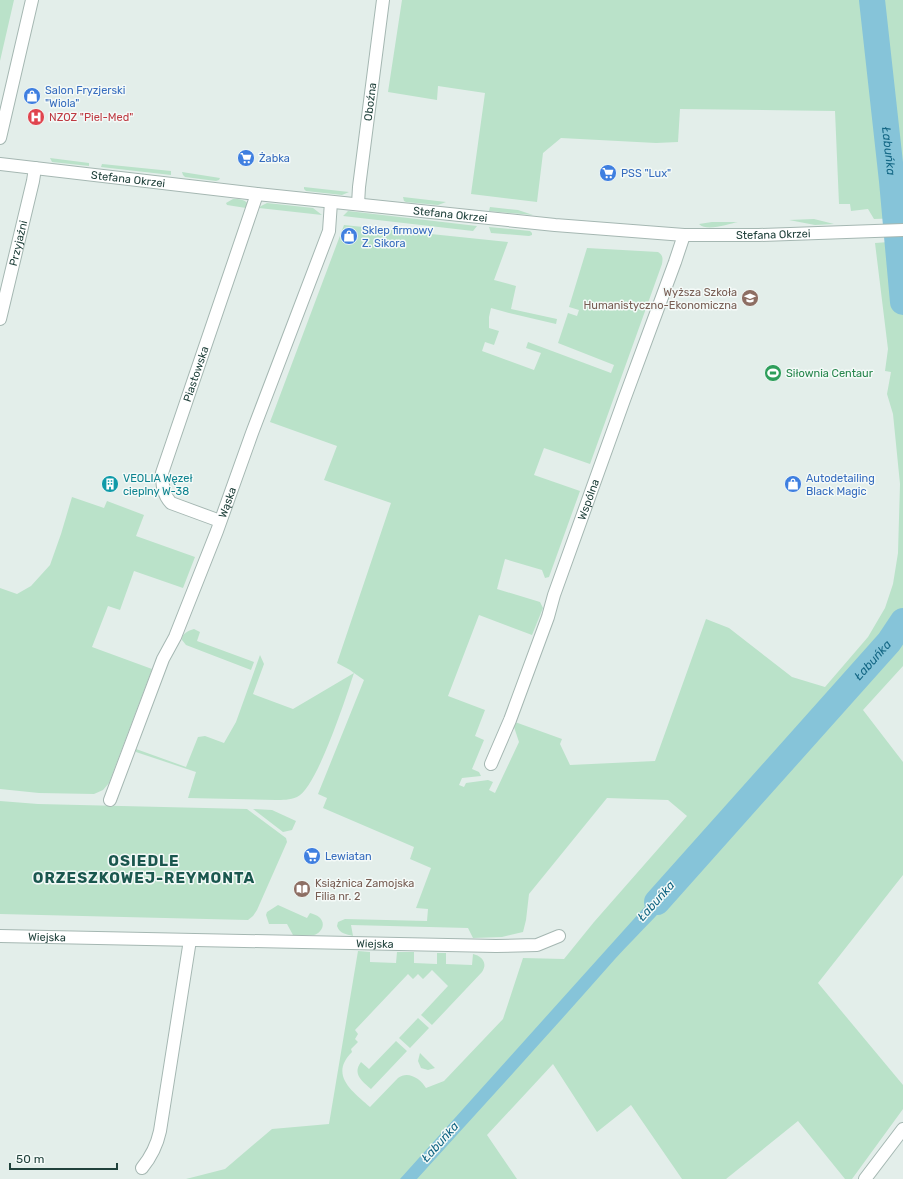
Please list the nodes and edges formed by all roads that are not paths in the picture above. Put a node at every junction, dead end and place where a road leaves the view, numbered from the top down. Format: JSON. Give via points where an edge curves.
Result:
{"nodes":[{"id":1,"x":32,"y":0,"type":"edge"},
{"id":2,"x":383,"y":0,"type":"edge"},
{"id":3,"x":0,"y":138,"type":"edge"},
{"id":4,"x":0,"y":164,"type":"edge"},
{"id":5,"x":35,"y":168,"type":"junction"},
{"id":6,"x":257,"y":194,"type":"junction"},
{"id":7,"x":331,"y":202,"type":"junction"},
{"id":8,"x":358,"y":204,"type":"junction"},
{"id":9,"x":903,"y":230,"type":"edge"},
{"id":10,"x":684,"y":235,"type":"junction"},
{"id":11,"x":0,"y":319,"type":"edge"},
{"id":12,"x":220,"y":521,"type":"junction"},
{"id":13,"x":491,"y":764,"type":"dead end"},
{"id":14,"x":110,"y":800,"type":"dead end"},
{"id":15,"x":0,"y":936,"type":"edge"},
{"id":16,"x":559,"y":936,"type":"dead end"},
{"id":17,"x":190,"y":940,"type":"junction"},
{"id":18,"x":903,"y":1129,"type":"edge"},
{"id":19,"x":142,"y":1168,"type":"dead end"},
{"id":20,"x":865,"y":1179,"type":"edge"}],
"edges":[{"from":1,"to":3,"type":"street"},
{"from":2,"to":8,"type":"street","name":"Oboźna"},
{"from":4,"to":5,"type":"street","name":"Stefana Okrzei"},
{"from":5,"to":6,"type":"street","name":"Stefana Okrzei"},
{"from":5,"to":11,"type":"street","name":"Przyjaźni"},
{"from":6,"to":7,"type":"street","name":"Stefana Okrzei"},
{"from":6,"to":12,"type":"street","name":"Piastowska","via":[[162,473],[164,493],[171,503]]},
{"from":7,"to":8,"type":"street","name":"Stefana Okrzei"},
{"from":7,"to":12,"type":"street","name":"Wąska","via":[[330,231]]},
{"from":8,"to":10,"type":"street","name":"Stefana Okrzei","via":[[555,225]]},
{"from":9,"to":10,"type":"street","name":"Stefana Okrzei"},
{"from":10,"to":13,"type":"street","name":"Wspólna","via":[[548,617]]},
{"from":12,"to":14,"type":"street","name":"Wąska","via":[[175,637],[163,659]]},
{"from":15,"to":17,"type":"street","name":"Wiejska"},
{"from":16,"to":17,"type":"street","name":"Wiejska","via":[[537,945],[496,946]]},
{"from":17,"to":19,"type":"street","via":[[160,1131],[154,1151]]},
{"from":18,"to":20,"type":"street"}]}
